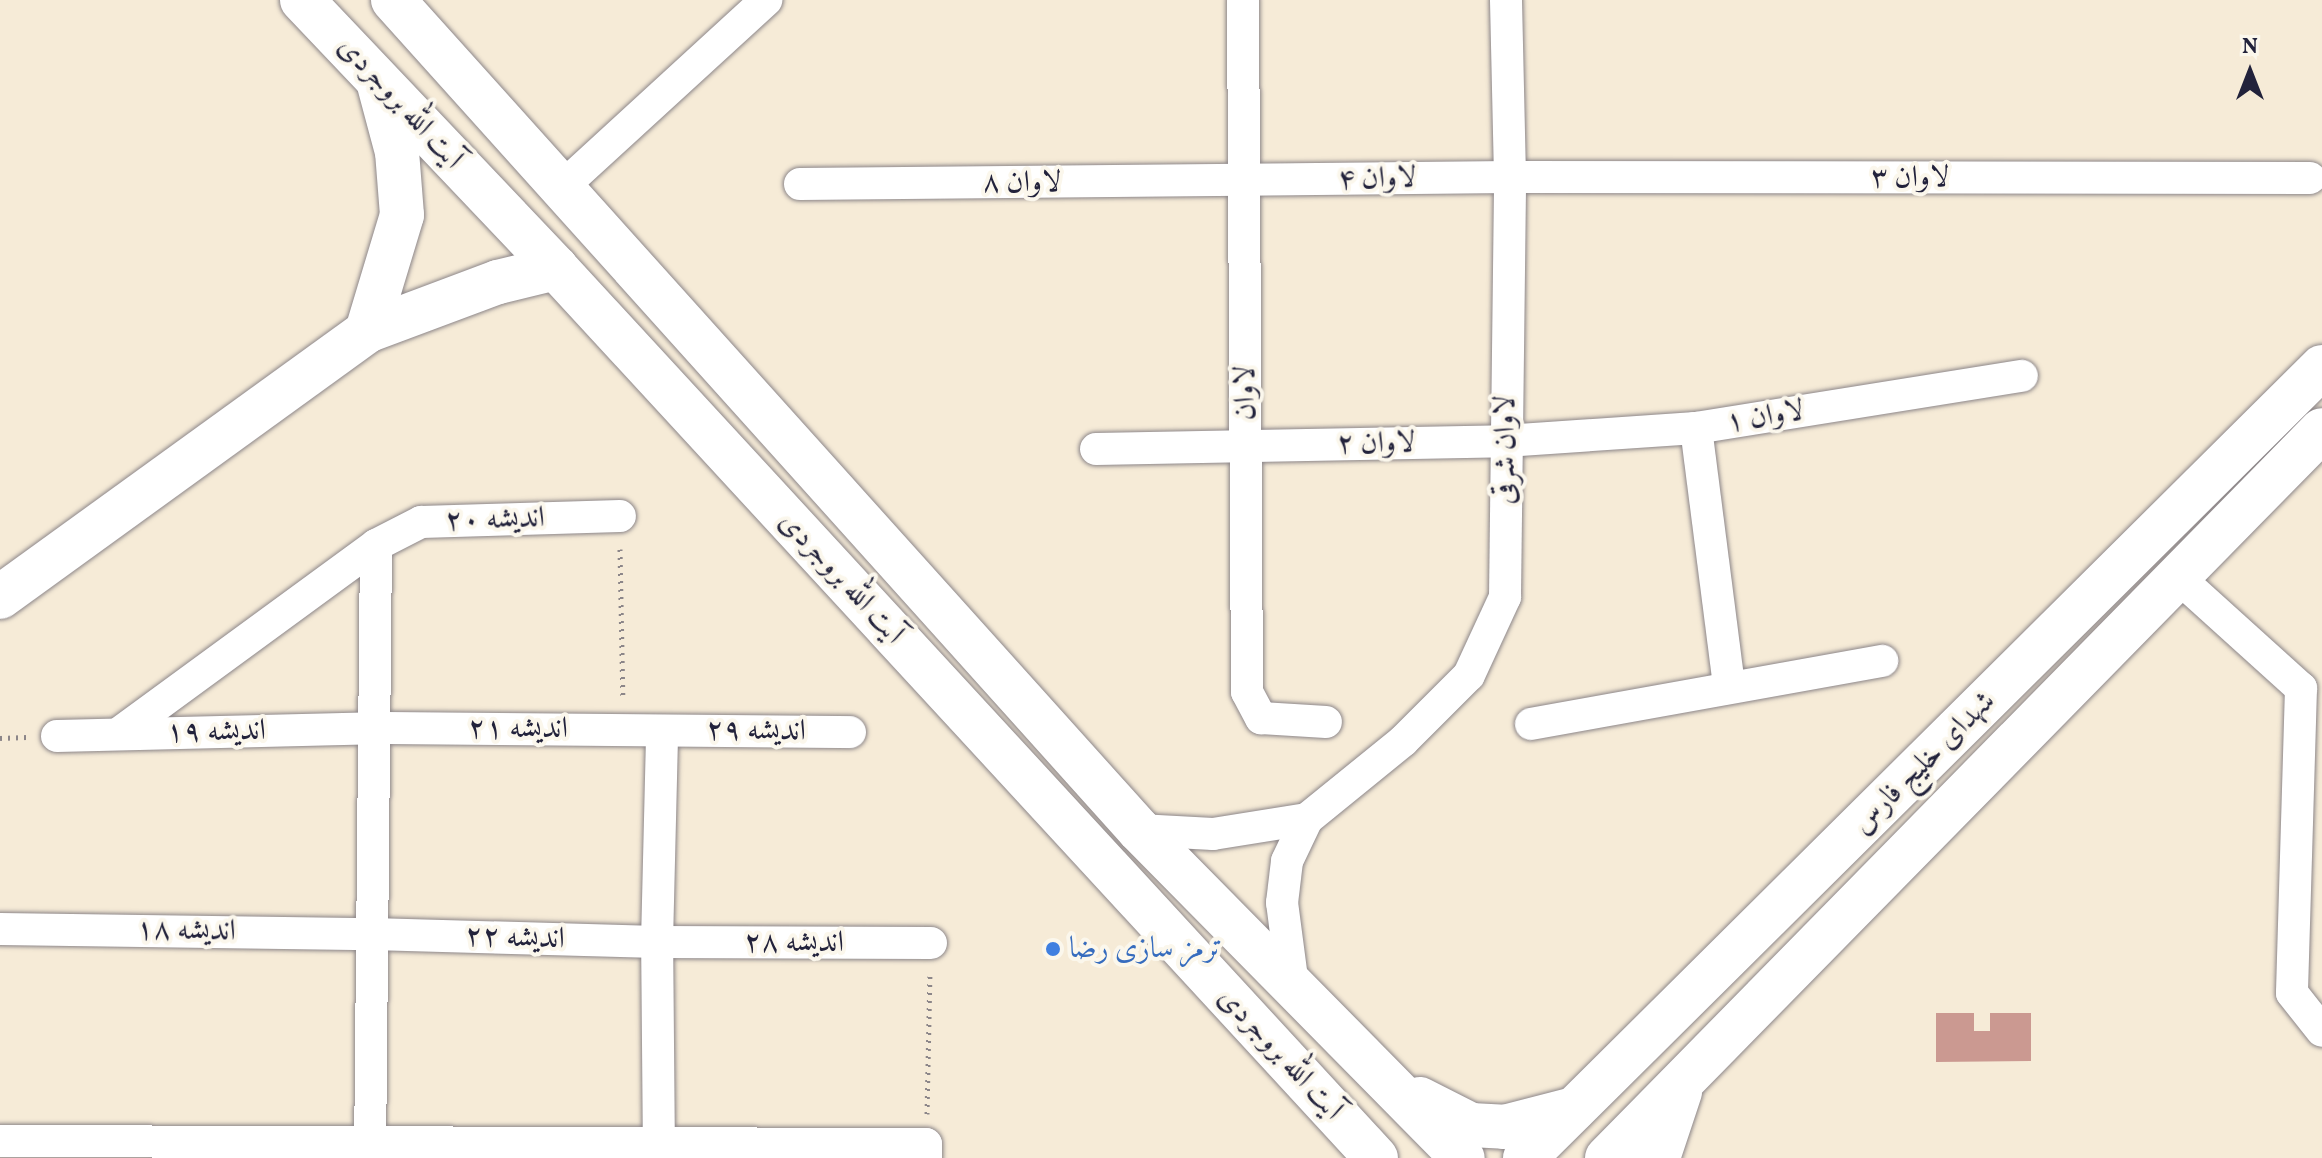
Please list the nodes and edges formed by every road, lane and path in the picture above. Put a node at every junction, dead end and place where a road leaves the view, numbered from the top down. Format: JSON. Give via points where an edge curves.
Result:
{"nodes":[{"id":1,"x":302,"y":0,"type":"edge"},
{"id":2,"x":393,"y":0,"type":"edge"},
{"id":3,"x":766,"y":0,"type":"edge"},
{"id":4,"x":1243,"y":0,"type":"edge"},
{"id":5,"x":1506,"y":0,"type":"edge"},
{"id":6,"x":378,"y":80,"type":"junction"},
{"id":7,"x":1510,"y":177,"type":"junction"},
{"id":8,"x":2310,"y":178,"type":"dead end"},
{"id":9,"x":1245,"y":182,"type":"junction"},
{"id":10,"x":800,"y":184,"type":"dead end"},
{"id":11,"x":560,"y":189,"type":"junction"},
{"id":12,"x":556,"y":268,"type":"junction"},
{"id":13,"x":367,"y":331,"type":"junction"},
{"id":14,"x":2322,"y":367,"type":"edge"},
{"id":15,"x":2022,"y":376,"type":"dead end"},
{"id":16,"x":1696,"y":428,"type":"junction"},
{"id":17,"x":2322,"y":430,"type":"edge"},
{"id":18,"x":1505,"y":441,"type":"junction"},
{"id":19,"x":1247,"y":447,"type":"junction"},
{"id":20,"x":1096,"y":449,"type":"dead end"},
{"id":21,"x":620,"y":516,"type":"joint"},
{"id":22,"x":376,"y":545,"type":"junction"},
{"id":23,"x":2178,"y":577,"type":"junction"},
{"id":24,"x":0,"y":597,"type":"edge"},
{"id":25,"x":1882,"y":661,"type":"dead end"},
{"id":26,"x":1729,"y":686,"type":"junction"},
{"id":27,"x":1326,"y":722,"type":"dead end"},
{"id":28,"x":1531,"y":724,"type":"dead end"},
{"id":29,"x":374,"y":728,"type":"junction"},
{"id":30,"x":623,"y":730,"type":"junction"},
{"id":31,"x":662,"y":731,"type":"junction"},
{"id":32,"x":850,"y":732,"type":"dead end"},
{"id":33,"x":118,"y":734,"type":"junction"},
{"id":34,"x":57,"y":736,"type":"dead end"},
{"id":35,"x":1307,"y":819,"type":"junction"},
{"id":36,"x":2309,"y":824,"type":"edge"},
{"id":37,"x":1139,"y":830,"type":"junction"},
{"id":38,"x":0,"y":929,"type":"edge"},
{"id":39,"x":372,"y":934,"type":"junction"},
{"id":40,"x":657,"y":942,"type":"junction"},
{"id":41,"x":931,"y":943,"type":"joint"},
{"id":42,"x":1293,"y":986,"type":"junction"},
{"id":43,"x":2322,"y":1031,"type":"edge"},
{"id":44,"x":1685,"y":1079,"type":"junction"},
{"id":45,"x":1389,"y":1083,"type":"junction"},
{"id":46,"x":1580,"y":1107,"type":"junction"},
{"id":47,"x":0,"y":1141,"type":"edge"},
{"id":48,"x":659,"y":1149,"type":"edge"},
{"id":49,"x":370,"y":1150,"type":"edge"},
{"id":50,"x":1363,"y":1150,"type":"edge"},
{"id":51,"x":926,"y":1151,"type":"edge"},
{"id":52,"x":1463,"y":1158,"type":"edge"},
{"id":53,"x":1525,"y":1158,"type":"edge"},
{"id":54,"x":1607,"y":1158,"type":"edge"},
{"id":55,"x":1658,"y":1158,"type":"edge"}],
"edges":[{"from":1,"to":6,"type":"main road","name":"آیت الله بروجردی"},
{"from":2,"to":11,"type":"main road","name":"آیت الله بروجردی"},
{"from":3,"to":11,"type":"street"},
{"from":4,"to":9,"type":"street","name":"لاوان"},
{"from":5,"to":7,"type":"street","name":"لاوان شرقی"},
{"from":6,"to":12,"type":"main road","name":"آیت الله بروجردی"},
{"from":6,"to":13,"type":"main road","via":[[397,152],[402,215]]},
{"from":7,"to":8,"type":"street","name":"لاوان ۳"},
{"from":7,"to":9,"type":"street","name":"لاوان ۴"},
{"from":7,"to":18,"type":"street","name":"لاوان شرقی"},
{"from":9,"to":10,"type":"street","name":"لاوان ۸"},
{"from":9,"to":19,"type":"street","name":"لاوان"},
{"from":11,"to":37,"type":"main road","name":"آیت الله بروجردی"},
{"from":12,"to":13,"type":"main road","via":[[498,282]]},
{"from":12,"to":50,"type":"main road","name":"آیت الله بروجردی"},
{"from":13,"to":24,"type":"main road"},
{"from":14,"to":46,"type":"main road","name":"شهدای خلیج فارس"},
{"from":15,"to":16,"type":"street","name":"لاوان ۱"},
{"from":16,"to":18,"type":"street","name":"لاوان ۱"},
{"from":16,"to":26,"type":"street"},
{"from":17,"to":23,"type":"main road","name":"شهدای خلیج فارس"},
{"from":18,"to":19,"type":"street","name":"لاوان ۲"},
{"from":18,"to":35,"type":"street","name":"لاوان شرقی","via":[[1505,597],[1469,675],[1403,741]]},
{"from":19,"to":20,"type":"street"},
{"from":19,"to":27,"type":"street","name":"لاوان","via":[[1247,692],[1261,718]]},
{"from":21,"to":22,"type":"street","name":"اندیشه ۲۰","via":[[421,522]]},
{"from":21,"to":30,"type":"path"},
{"from":22,"to":29,"type":"street"},
{"from":22,"to":33,"type":"street","name":"اندیشه ۲۰"},
{"from":23,"to":36,"type":"street","via":[[2301,688]]},
{"from":23,"to":44,"type":"main road","name":"شهدای خلیج فارس"},
{"from":25,"to":26,"type":"street"},
{"from":26,"to":28,"type":"street"},
{"from":29,"to":30,"type":"street","name":"اندیشه ۲۱"},
{"from":29,"to":33,"type":"street","name":"اندیشه ۱۹"},
{"from":29,"to":39,"type":"street"},
{"from":30,"to":31,"type":"street","name":"اندیشه ۲۱"},
{"from":31,"to":32,"type":"street","name":"اندیشه ۲۹"},
{"from":31,"to":40,"type":"street"},
{"from":33,"to":34,"type":"street","name":"اندیشه ۱۹"},
{"from":35,"to":37,"type":"street","via":[[1213,834]]},
{"from":35,"to":42,"type":"street","via":[[1287,861],[1282,903]]},
{"from":36,"to":43,"type":"street","via":[[2292,993]]},
{"from":37,"to":42,"type":"main road","name":"آیت الله بروجردی"},
{"from":38,"to":39,"type":"street","name":"اندیشه ۱۸"},
{"from":39,"to":40,"type":"street","name":"اندیشه ۲۲"},
{"from":39,"to":49,"type":"street"},
{"from":40,"to":41,"type":"street","name":"اندیشه ۲۸"},
{"from":40,"to":48,"type":"street"},
{"from":41,"to":51,"type":"path"},
{"from":42,"to":45,"type":"main road","name":"آیت الله بروجردی"},
{"from":44,"to":54,"type":"main road","name":"شهدای خلیج فارس"},
{"from":44,"to":55,"type":"main road"},
{"from":45,"to":46,"type":"main road","via":[[1471,1125],[1504,1127]]},
{"from":45,"to":52,"type":"main road","name":"آیت الله بروجردی"},
{"from":46,"to":53,"type":"main road","name":"شهدای خلیج فارس"},
{"from":47,"to":49,"type":"street"},
{"from":48,"to":49,"type":"street"},
{"from":48,"to":51,"type":"street"}]}
